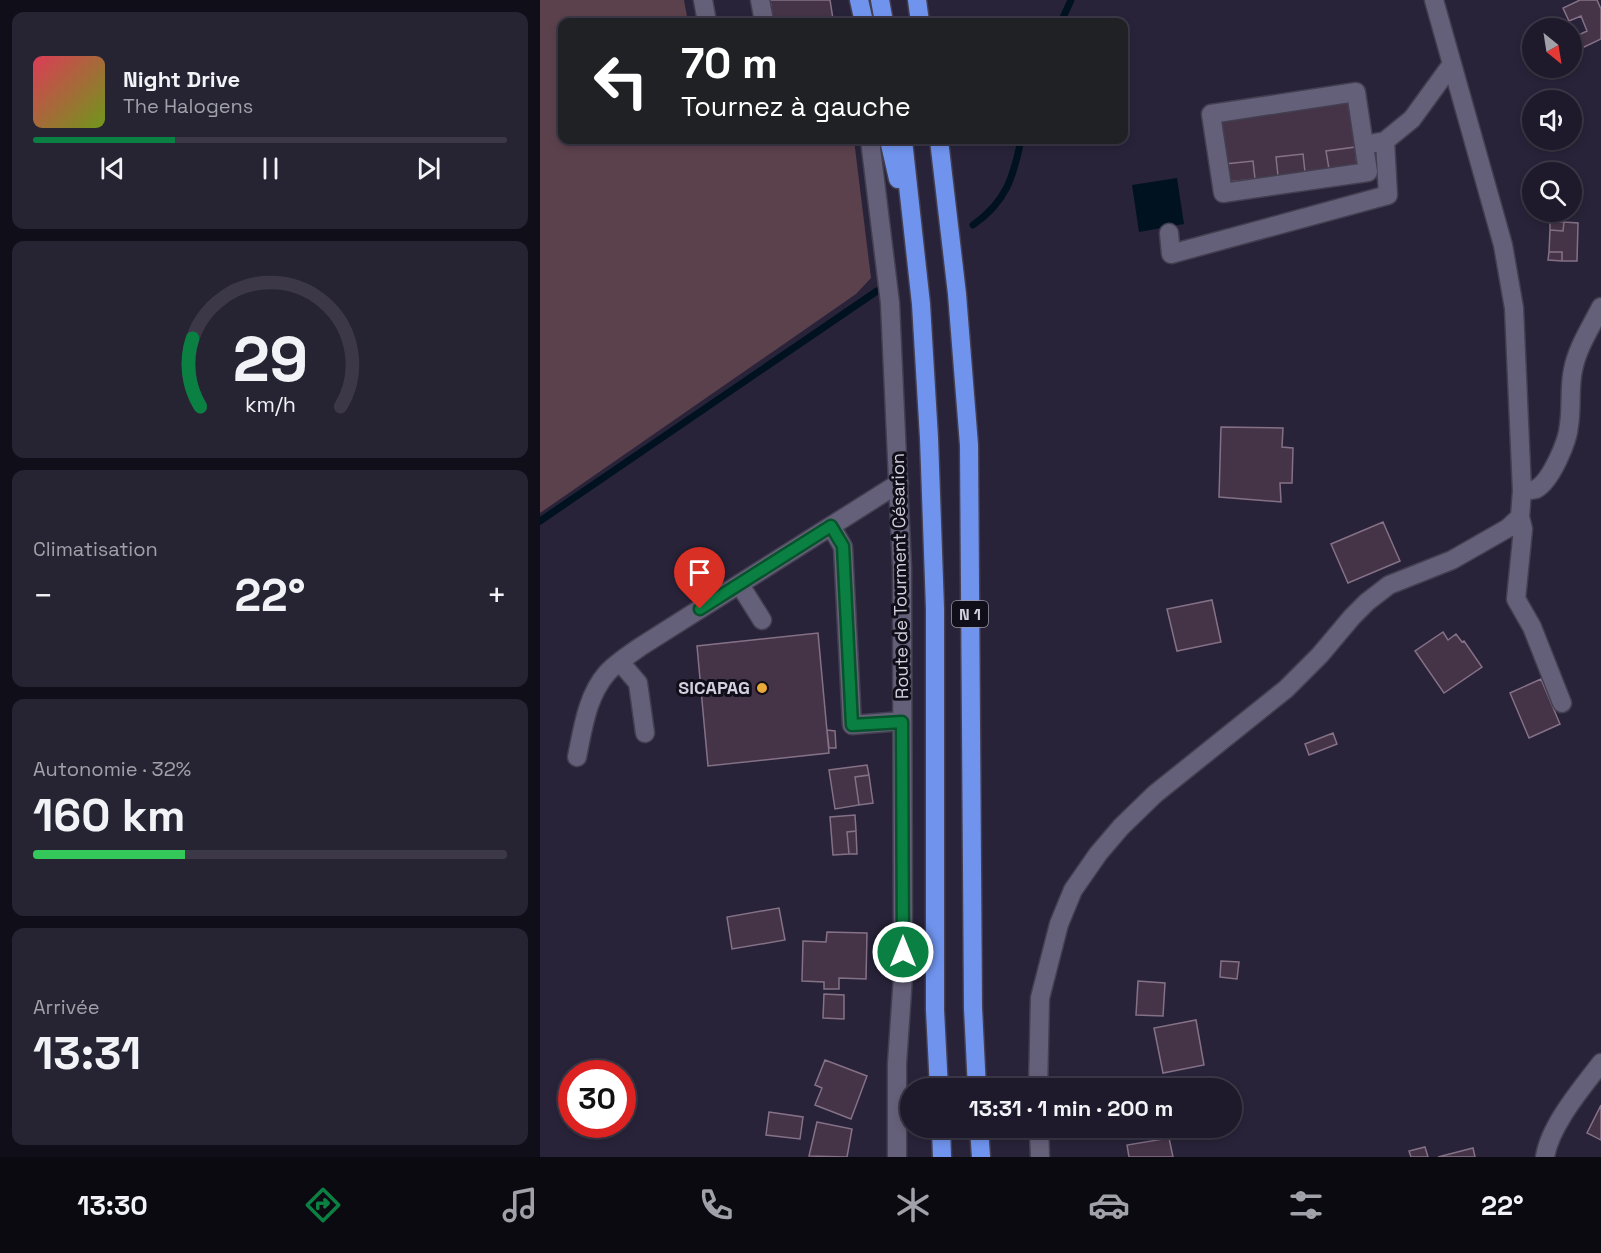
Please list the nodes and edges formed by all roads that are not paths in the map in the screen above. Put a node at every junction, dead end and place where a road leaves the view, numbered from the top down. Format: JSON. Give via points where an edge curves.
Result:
{"nodes":[{"id":1,"x":703,"y":0,"type":"edge"},
{"id":2,"x":760,"y":0,"type":"edge"},
{"id":3,"x":859,"y":0,"type":"edge"},
{"id":4,"x":880,"y":0,"type":"edge"},
{"id":5,"x":917,"y":0,"type":"edge"},
{"id":6,"x":1434,"y":0,"type":"edge"},
{"id":7,"x":706,"y":18,"type":"edge"},
{"id":8,"x":763,"y":18,"type":"edge"},
{"id":9,"x":863,"y":18,"type":"edge"},
{"id":10,"x":883,"y":18,"type":"edge"},
{"id":11,"x":919,"y":18,"type":"edge"},
{"id":12,"x":1452,"y":64,"type":"junction"},
{"id":13,"x":1385,"y":141,"type":"junction"},
{"id":14,"x":870,"y":144,"type":"edge"},
{"id":15,"x":890,"y":144,"type":"edge"},
{"id":16,"x":903,"y":144,"type":"edge"},
{"id":17,"x":939,"y":144,"type":"edge"},
{"id":18,"x":1364,"y":145,"type":"junction"},
{"id":19,"x":1169,"y":233,"type":"dead end"},
{"id":20,"x":918,"y":272,"type":"junction"},
{"id":21,"x":1601,"y":307,"type":"edge"},
{"id":22,"x":899,"y":483,"type":"junction"},
{"id":23,"x":1522,"y":491,"type":"junction"},
{"id":24,"x":1520,"y":517,"type":"junction"},
{"id":25,"x":831,"y":526,"type":"junction"},
{"id":26,"x":740,"y":585,"type":"junction"},
{"id":27,"x":762,"y":620,"type":"dead end"},
{"id":28,"x":620,"y":662,"type":"junction"},
{"id":29,"x":1562,"y":703,"type":"dead end"},
{"id":30,"x":902,"y":722,"type":"junction"},
{"id":31,"x":645,"y":734,"type":"dead end"},
{"id":32,"x":577,"y":757,"type":"dead end"},
{"id":33,"x":1601,"y":1063,"type":"edge"},
{"id":34,"x":938,"y":1078,"type":"edge"},
{"id":35,"x":977,"y":1078,"type":"edge"},
{"id":36,"x":1038,"y":1078,"type":"edge"},
{"id":37,"x":941,"y":1138,"type":"edge"},
{"id":38,"x":980,"y":1138,"type":"edge"},
{"id":39,"x":1039,"y":1138,"type":"edge"},
{"id":40,"x":897,"y":1157,"type":"edge"},
{"id":41,"x":942,"y":1157,"type":"edge"},
{"id":42,"x":981,"y":1157,"type":"edge"},
{"id":43,"x":1040,"y":1157,"type":"edge"},
{"id":44,"x":1545,"y":1157,"type":"edge"}],
"edges":[{"from":1,"to":7,"type":"street"},
{"from":2,"to":8,"type":"street"},
{"from":3,"to":9,"type":"highway"},
{"from":4,"to":10,"type":"highway"},
{"from":5,"to":11,"type":"highway"},
{"from":6,"to":12,"type":"street"},
{"from":12,"to":13,"type":"street","via":[[1412,119]]},
{"from":12,"to":23,"type":"street","via":[[1503,244],[1514,308]]},
{"from":13,"to":18,"type":"street"},
{"from":13,"to":19,"type":"street","via":[[1388,195],[1171,254]]},
{"from":14,"to":22,"type":"street","name":"Route de Tourment Césarion","via":[[890,303]]},
{"from":15,"to":20,"type":"highway"},
{"from":16,"to":20,"type":"highway","number":"N 1"},
{"from":17,"to":35,"type":"highway","number":"N 1","via":[[969,445]]},
{"from":18,"to":18,"type":"street","via":[[1356,92],[1211,114],[1223,194],[1368,172]]},
{"from":20,"to":34,"type":"highway","number":"N 1","via":[[935,609]]},
{"from":21,"to":23,"type":"street","via":[[1573,369],[1565,442],[1548,477],[1536,489]]},
{"from":22,"to":25,"type":"street"},
{"from":22,"to":30,"type":"street","name":"Route de Tourment Césarion"},
{"from":23,"to":24,"type":"street"},
{"from":24,"to":29,"type":"street","via":[[1523,529],[1516,599],[1532,627]]},
{"from":24,"to":36,"type":"street","via":[[1492,539],[1389,585],[1367,602],[1286,689],[1155,794],[1121,827],[1073,890],[1059,924],[1040,998]]},
{"from":25,"to":26,"type":"street"},
{"from":25,"to":30,"type":"street","via":[[843,546],[852,725]]},
{"from":26,"to":27,"type":"street"},
{"from":26,"to":28,"type":"street"},
{"from":28,"to":31,"type":"street","via":[[638,683]]},
{"from":28,"to":32,"type":"street","via":[[599,685],[588,708]]},
{"from":30,"to":40,"type":"street","name":"Route de Tourment Césarion","via":[[903,976],[897,1064]]},
{"from":33,"to":44,"type":"street","via":[[1560,1122]]},
{"from":37,"to":41,"type":"highway"},
{"from":38,"to":42,"type":"highway"},
{"from":39,"to":43,"type":"street"}]}
